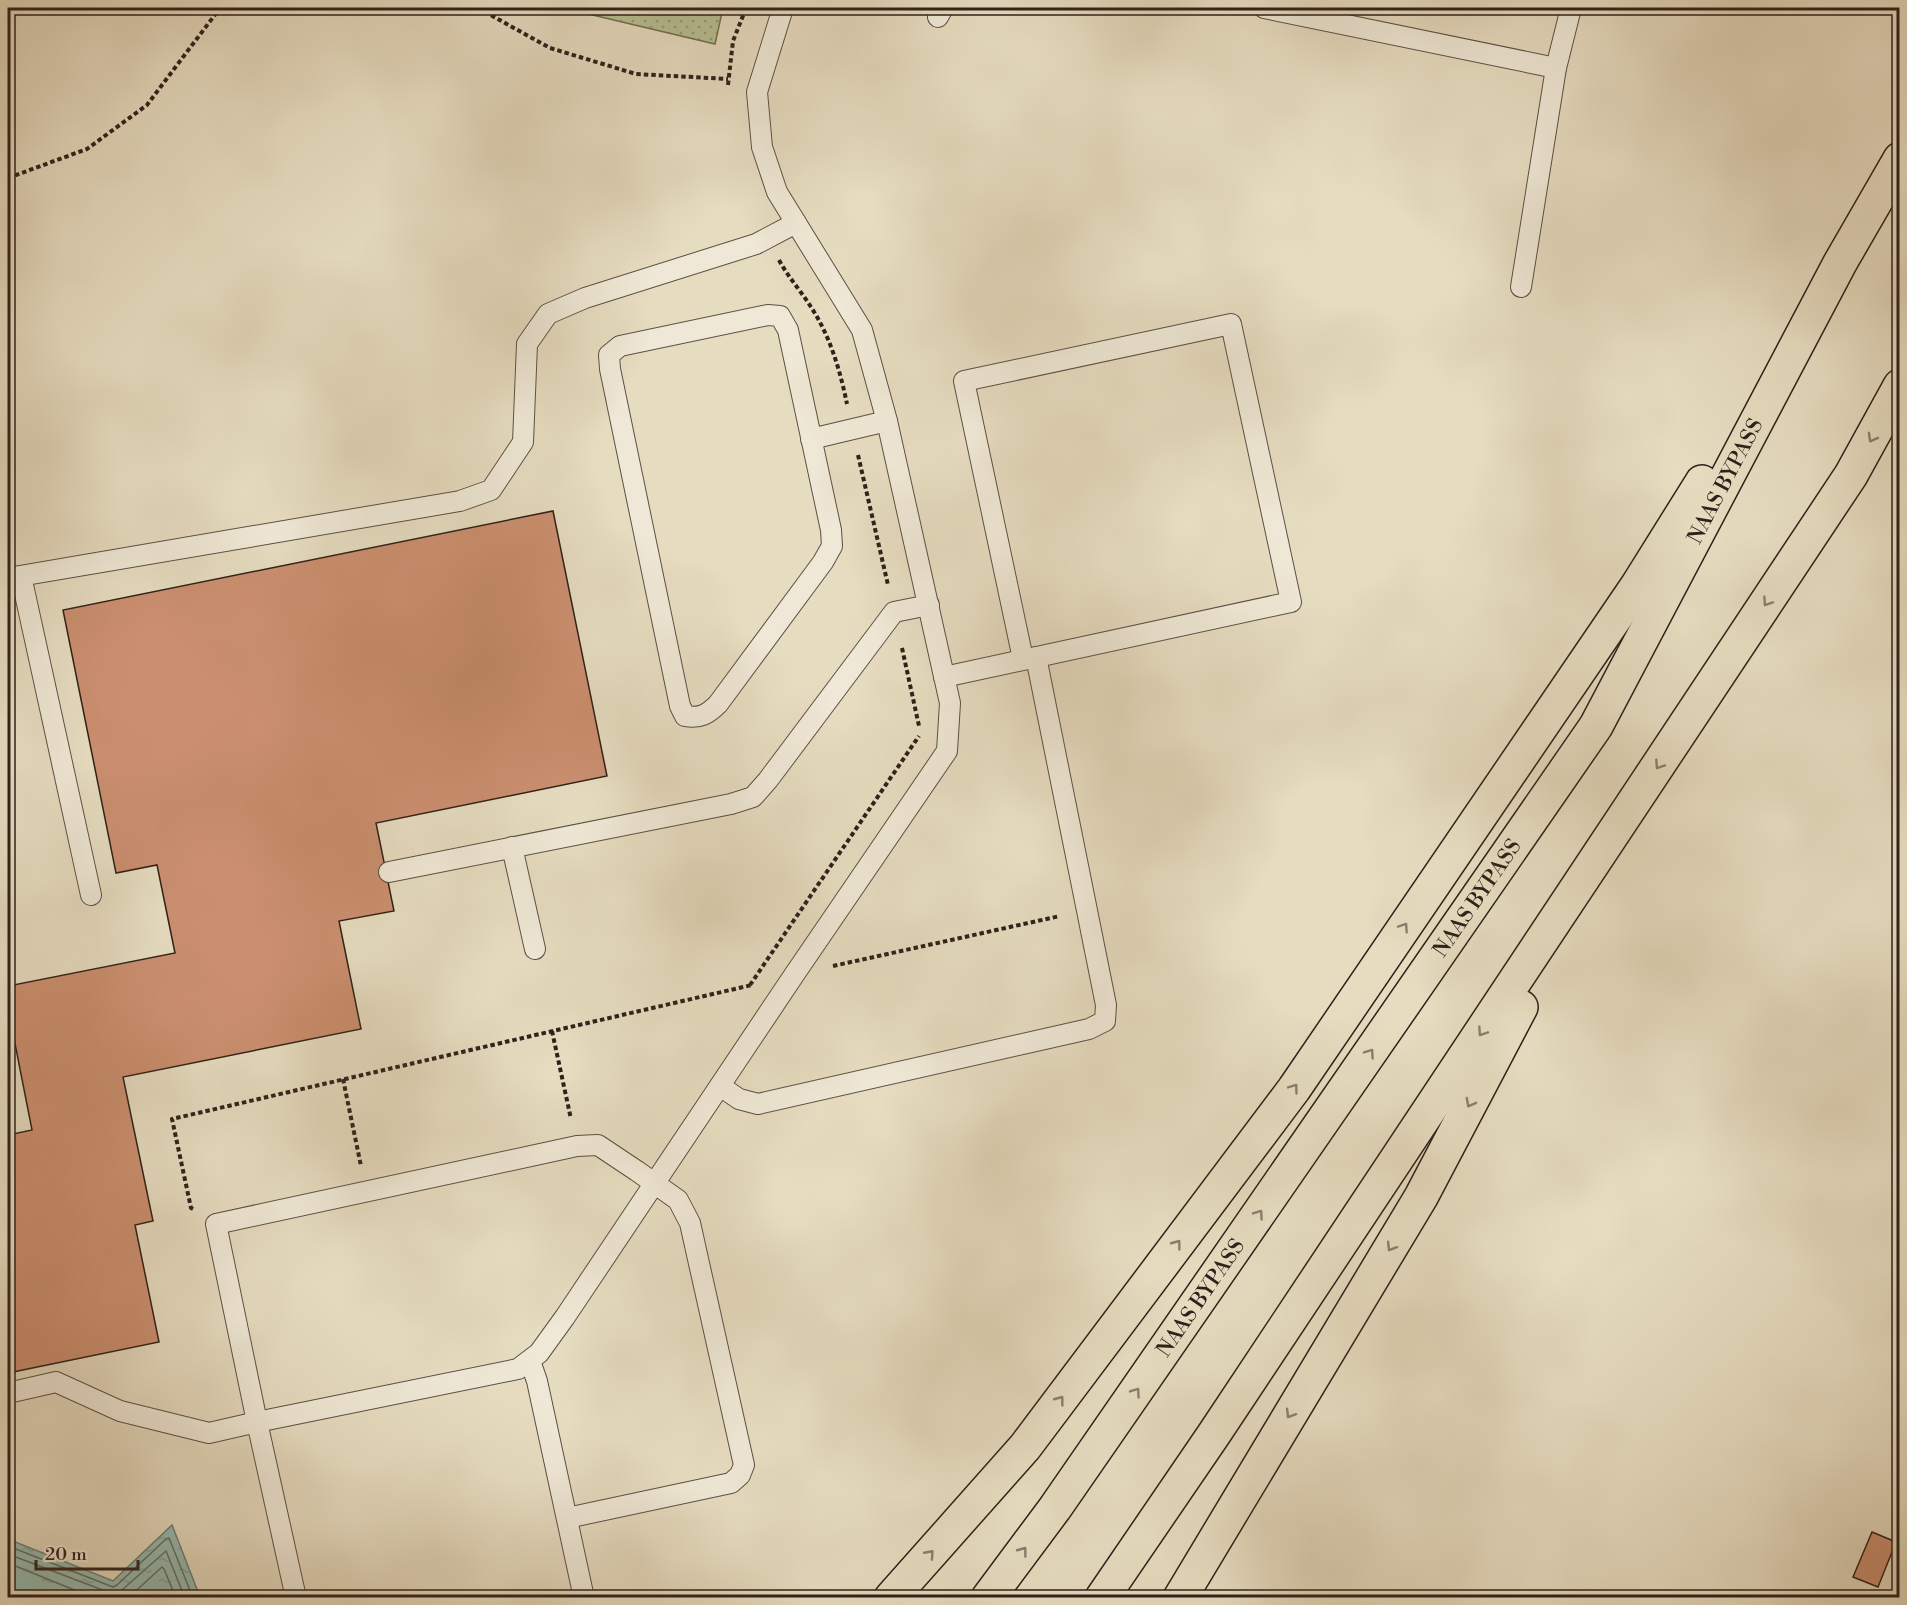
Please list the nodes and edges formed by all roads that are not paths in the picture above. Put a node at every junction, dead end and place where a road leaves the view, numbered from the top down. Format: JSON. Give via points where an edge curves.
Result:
{"nodes":[{"id":1,"x":783,"y":8,"type":"edge"},
{"id":2,"x":1264,"y":8,"type":"edge"},
{"id":3,"x":1571,"y":8,"type":"edge"},
{"id":4,"x":1556,"y":68,"type":"junction"},
{"id":5,"x":1899,"y":159,"type":"edge"},
{"id":6,"x":796,"y":223,"type":"junction"},
{"id":7,"x":1840,"y":263,"type":"junction"},
{"id":8,"x":1521,"y":286,"type":"dead end"},
{"id":9,"x":1899,"y":386,"type":"edge"},
{"id":10,"x":886,"y":422,"type":"junction"},
{"id":11,"x":811,"y":439,"type":"junction"},
{"id":12,"x":14,"y":577,"type":"edge"},
{"id":13,"x":929,"y":605,"type":"junction"},
{"id":14,"x":1030,"y":658,"type":"junction"},
{"id":15,"x":944,"y":676,"type":"junction"},
{"id":16,"x":1605,"y":846,"type":"junction"},
{"id":17,"x":512,"y":847,"type":"junction"},
{"id":18,"x":389,"y":872,"type":"dead end"},
{"id":19,"x":91,"y":895,"type":"dead end"},
{"id":20,"x":535,"y":949,"type":"dead end"},
{"id":21,"x":720,"y":1086,"type":"junction"},
{"id":22,"x":654,"y":1184,"type":"junction"},
{"id":23,"x":530,"y":1361,"type":"junction"},
{"id":24,"x":8,"y":1393,"type":"edge"},
{"id":25,"x":257,"y":1422,"type":"junction"},
{"id":26,"x":567,"y":1518,"type":"junction"},
{"id":27,"x":296,"y":1598,"type":"edge"},
{"id":28,"x":584,"y":1598,"type":"edge"},
{"id":29,"x":891,"y":1598,"type":"edge"},
{"id":30,"x":988,"y":1598,"type":"edge"},
{"id":31,"x":1102,"y":1598,"type":"edge"},
{"id":32,"x":1180,"y":1598,"type":"edge"}],
"edges":[{"from":1,"to":6,"type":"lane","via":[[757,92],[762,147],[777,192]]},
{"from":2,"to":4,"type":"lane"},
{"from":3,"to":4,"type":"lane"},
{"from":4,"to":8,"type":"lane"},
{"from":5,"to":7,"type":"highway","name":"NAAS BYPASS"},
{"from":6,"to":10,"type":"lane","via":[[862,330]]},
{"from":6,"to":12,"type":"lane","via":[[756,244],[585,298],[548,314],[526,344],[523,442],[491,490],[460,501]]},
{"from":29,"to":7,"type":"highway","one_way":true,"via":[[1025,1447],[1294,1089],[1637,586]]},
{"from":30,"to":7,"type":"highway","name":"NAAS BYPASS","one_way":true,"via":[[1055,1509],[1596,726]]},
{"from":9,"to":16,"type":"highway","one_way":true,"via":[[1851,475]]},
{"from":10,"to":11,"type":"lane"},
{"from":10,"to":13,"type":"lane"},
{"from":11,"to":11,"type":"lane","via":[[788,330],[780,316],[768,315],[620,346],[609,355],[685,716],[708,714],[718,704],[832,546]]},
{"from":12,"to":19,"type":"lane"},
{"from":13,"to":15,"type":"lane"},
{"from":13,"to":17,"type":"lane","via":[[894,612],[753,797]]},
{"from":14,"to":14,"type":"lane","via":[[1291,602],[1232,324],[964,381]]},
{"from":14,"to":15,"type":"lane"},
{"from":14,"to":21,"type":"lane","via":[[1087,910],[1106,1005],[1105,1021],[1089,1029],[758,1104],[739,1099]]},
{"from":15,"to":21,"type":"lane","via":[[951,703],[947,751]]},
{"from":16,"to":31,"type":"highway","one_way":true},
{"from":16,"to":32,"type":"highway","one_way":true,"via":[[1421,1197]]},
{"from":17,"to":18,"type":"lane"},
{"from":17,"to":20,"type":"lane"},
{"from":21,"to":22,"type":"lane"},
{"from":22,"to":23,"type":"lane"},
{"from":22,"to":25,"type":"lane","via":[[598,1145],[577,1146],[216,1224]]},
{"from":22,"to":26,"type":"lane","via":[[678,1200],[690,1223],[744,1465],[731,1483]]},
{"from":23,"to":25,"type":"lane","via":[[518,1369]]},
{"from":23,"to":26,"type":"lane"},
{"from":24,"to":25,"type":"lane","via":[[56,1382],[120,1411],[209,1432]]},
{"from":25,"to":27,"type":"lane"},
{"from":26,"to":28,"type":"lane"}]}
